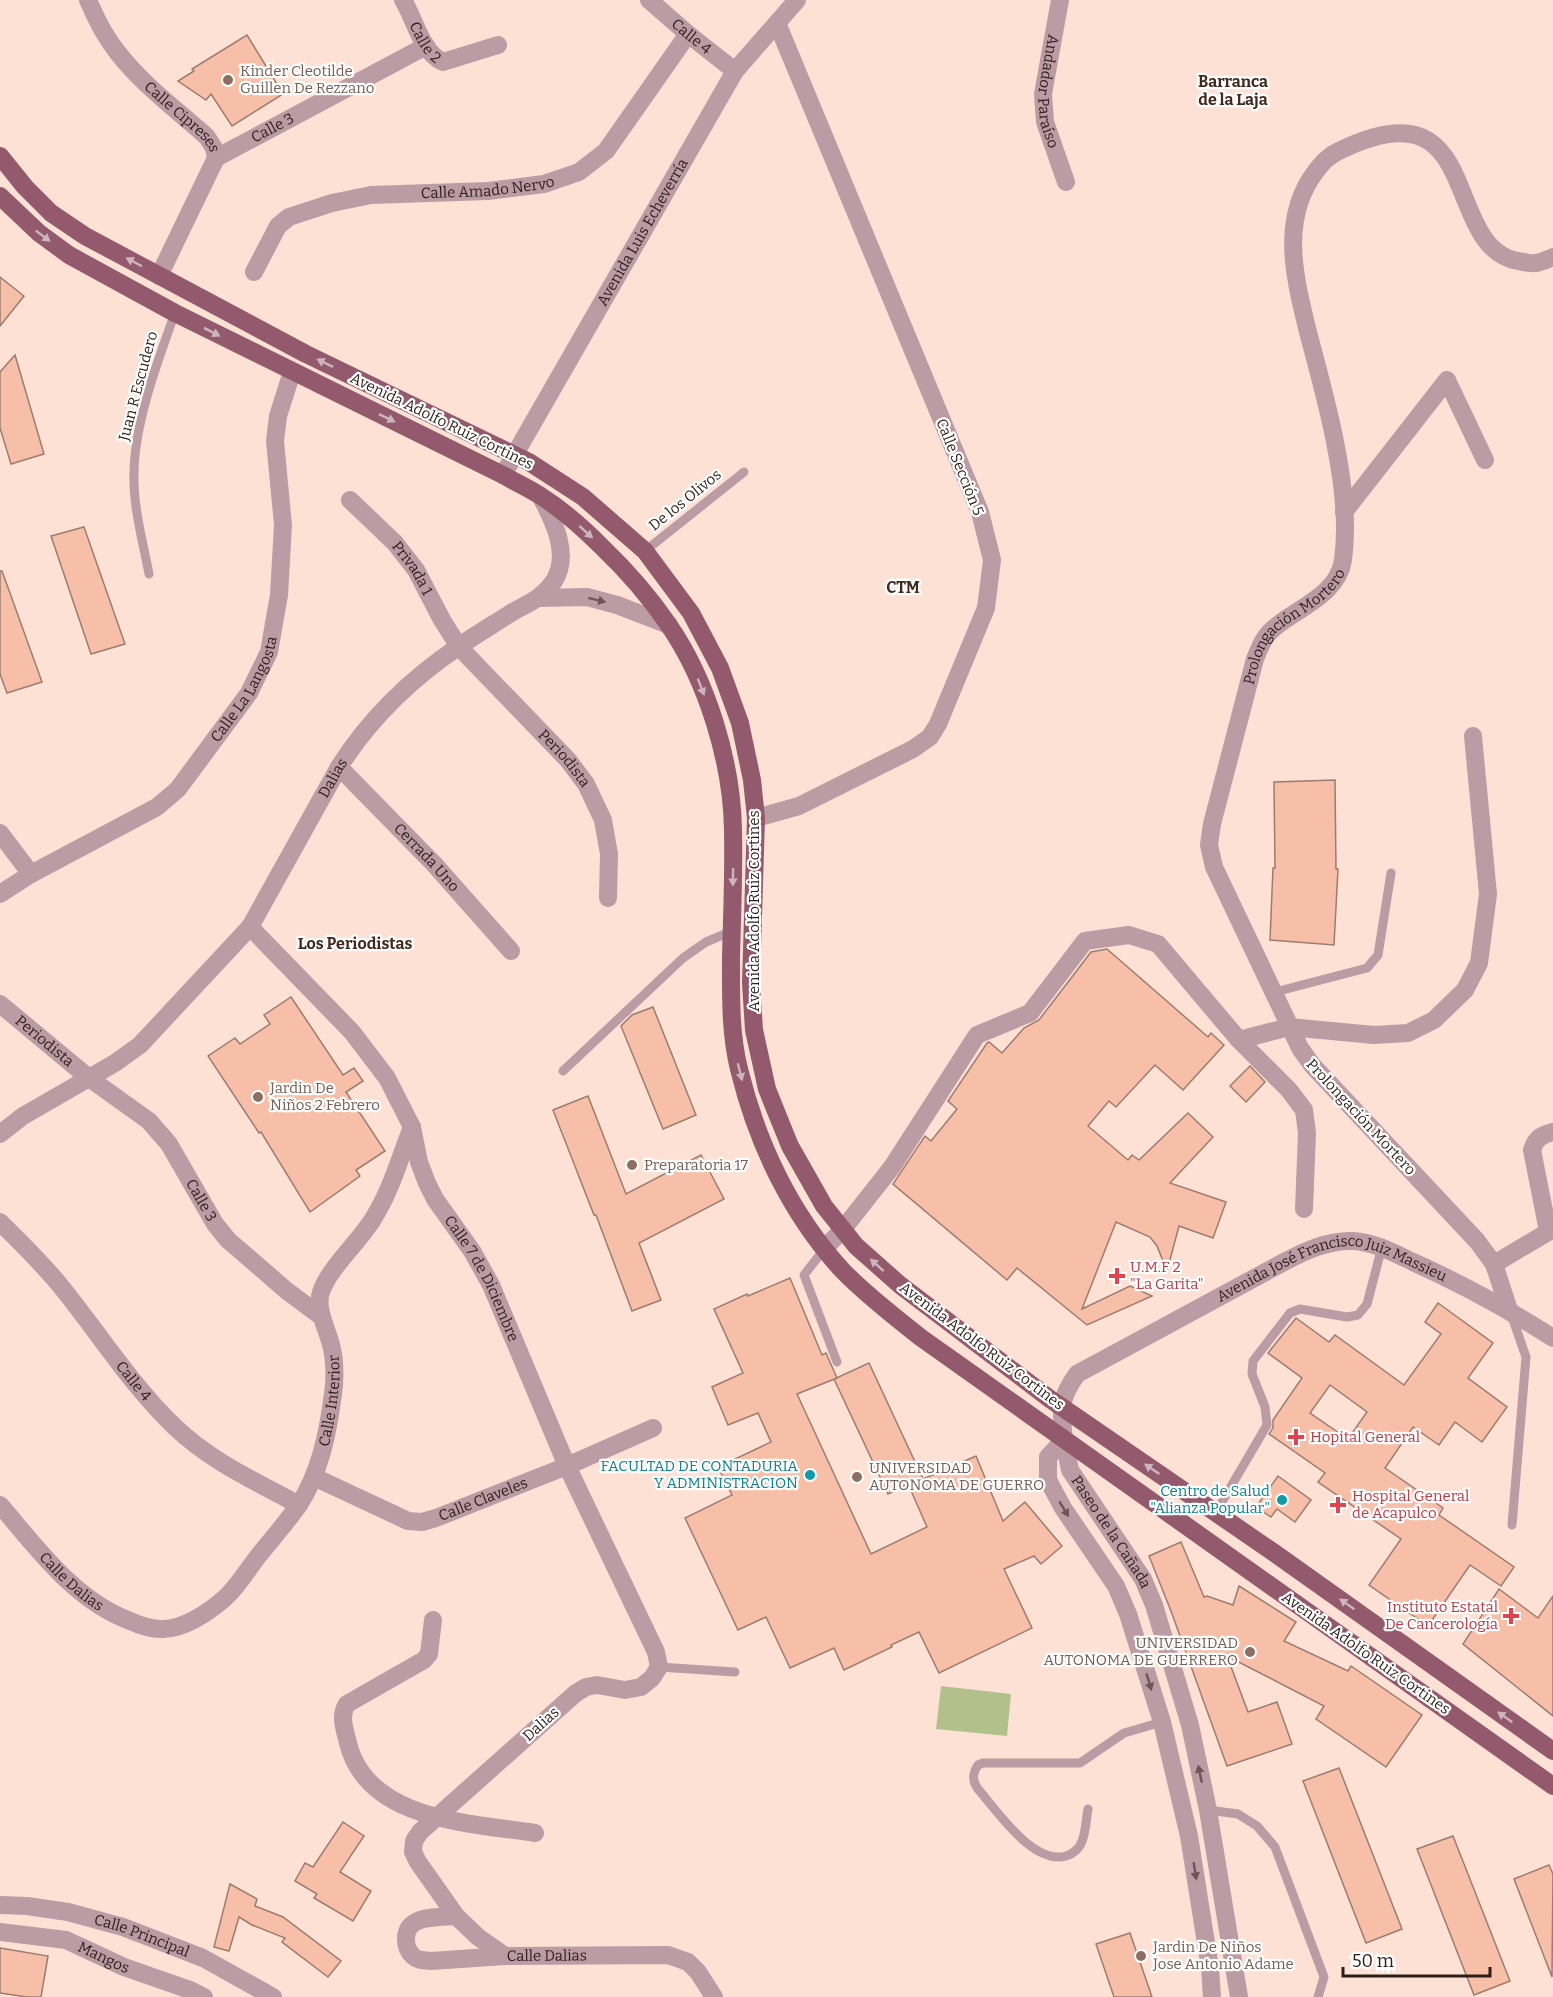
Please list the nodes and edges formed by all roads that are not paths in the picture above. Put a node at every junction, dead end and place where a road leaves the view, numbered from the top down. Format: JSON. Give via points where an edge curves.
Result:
{"nodes":[{"id":1,"x":88,"y":0,"type":"edge"},
{"id":2,"x":404,"y":0,"type":"edge"},
{"id":3,"x":649,"y":0,"type":"edge"},
{"id":4,"x":797,"y":0,"type":"edge"},
{"id":5,"x":1060,"y":0,"type":"edge"},
{"id":6,"x":777,"y":23,"type":"junction"},
{"id":7,"x":688,"y":34,"type":"junction"},
{"id":8,"x":498,"y":45,"type":"dead end"},
{"id":9,"x":426,"y":46,"type":"junction"},
{"id":10,"x":735,"y":71,"type":"junction"},
{"id":11,"x":0,"y":156,"type":"edge"},
{"id":12,"x":216,"y":158,"type":"junction"},
{"id":13,"x":1066,"y":182,"type":"dead end"},
{"id":14,"x":0,"y":196,"type":"edge"},
{"id":15,"x":1553,"y":257,"type":"edge"},
{"id":16,"x":254,"y":272,"type":"dead end"},
{"id":17,"x":159,"y":276,"type":"junction"},
{"id":18,"x":175,"y":313,"type":"junction"},
{"id":19,"x":292,"y":372,"type":"junction"},
{"id":20,"x":514,"y":454,"type":"junction"},
{"id":21,"x":1485,"y":460,"type":"dead end"},
{"id":22,"x":744,"y":472,"type":"dead end"},
{"id":23,"x":503,"y":475,"type":"junction"},
{"id":24,"x":540,"y":495,"type":"junction"},
{"id":25,"x":350,"y":500,"type":"dead end"},
{"id":26,"x":1344,"y":512,"type":"junction"},
{"id":27,"x":645,"y":551,"type":"junction"},
{"id":28,"x":149,"y":574,"type":"dead end"},
{"id":29,"x":539,"y":598,"type":"junction"},
{"id":30,"x":669,"y":625,"type":"junction"},
{"id":31,"x":459,"y":646,"type":"junction"},
{"id":32,"x":1473,"y":736,"type":"dead end"},
{"id":33,"x":339,"y":767,"type":"junction"},
{"id":34,"x":756,"y":818,"type":"junction"},
{"id":35,"x":0,"y":833,"type":"edge"},
{"id":36,"x":1391,"y":873,"type":"dead end"},
{"id":37,"x":31,"y":874,"type":"junction"},
{"id":38,"x":0,"y":894,"type":"edge"},
{"id":39,"x":608,"y":898,"type":"dead end"},
{"id":40,"x":250,"y":927,"type":"junction"},
{"id":41,"x":732,"y":931,"type":"junction"},
{"id":42,"x":512,"y":951,"type":"dead end"},
{"id":43,"x":1275,"y":992,"type":"junction"},
{"id":44,"x":0,"y":1004,"type":"edge"},
{"id":45,"x":1289,"y":1027,"type":"junction"},
{"id":46,"x":1239,"y":1040,"type":"junction"},
{"id":47,"x":563,"y":1071,"type":"dead end"},
{"id":48,"x":89,"y":1078,"type":"junction"},
{"id":49,"x":412,"y":1127,"type":"junction"},
{"id":50,"x":1553,"y":1132,"type":"edge"},
{"id":51,"x":0,"y":1134,"type":"edge"},
{"id":52,"x":1304,"y":1209,"type":"dead end"},
{"id":53,"x":0,"y":1222,"type":"edge"},
{"id":54,"x":843,"y":1229,"type":"junction"},
{"id":55,"x":1550,"y":1230,"type":"edge"},
{"id":56,"x":1382,"y":1247,"type":"junction"},
{"id":57,"x":825,"y":1248,"type":"junction"},
{"id":58,"x":1494,"y":1264,"type":"junction"},
{"id":59,"x":1509,"y":1310,"type":"junction"},
{"id":60,"x":322,"y":1317,"type":"junction"},
{"id":61,"x":1553,"y":1338,"type":"edge"},
{"id":62,"x":837,"y":1362,"type":"dead end"},
{"id":63,"x":1060,"y":1406,"type":"junction"},
{"id":64,"x":653,"y":1428,"type":"dead end"},
{"id":65,"x":1064,"y":1440,"type":"junction"},
{"id":66,"x":567,"y":1466,"type":"junction"},
{"id":67,"x":314,"y":1477,"type":"junction"},
{"id":68,"x":0,"y":1505,"type":"edge"},
{"id":69,"x":299,"y":1505,"type":"junction"},
{"id":70,"x":1216,"y":1512,"type":"junction"},
{"id":71,"x":1512,"y":1525,"type":"dead end"},
{"id":72,"x":433,"y":1620,"type":"dead end"},
{"id":73,"x":161,"y":1629,"type":"joint"},
{"id":74,"x":659,"y":1667,"type":"junction"},
{"id":75,"x":735,"y":1672,"type":"dead end"},
{"id":76,"x":1162,"y":1722,"type":"junction"},
{"id":77,"x":1553,"y":1751,"type":"edge"},
{"id":78,"x":1553,"y":1786,"type":"edge"},
{"id":79,"x":1088,"y":1809,"type":"dead end"},
{"id":80,"x":1208,"y":1810,"type":"junction"},
{"id":81,"x":434,"y":1818,"type":"junction"},
{"id":82,"x":535,"y":1833,"type":"dead end"},
{"id":83,"x":0,"y":1905,"type":"edge"},
{"id":84,"x":456,"y":1916,"type":"junction"},
{"id":85,"x":0,"y":1932,"type":"edge"},
{"id":86,"x":505,"y":1956,"type":"junction"},
{"id":87,"x":204,"y":1997,"type":"edge"},
{"id":88,"x":273,"y":1997,"type":"edge"},
{"id":89,"x":714,"y":1997,"type":"edge"},
{"id":90,"x":1212,"y":1997,"type":"edge"},
{"id":91,"x":1239,"y":1997,"type":"edge"},
{"id":92,"x":1318,"y":1997,"type":"edge"}],
"edges":[{"from":1,"to":12,"type":"street","name":"Calle Cipreses","via":[[117,52],[138,77],[207,137]]},
{"from":2,"to":9,"type":"street","name":"Calle 2"},
{"from":3,"to":7,"type":"street","name":"Calle 4"},
{"from":4,"to":6,"type":"street","name":"Avenida Luis Echeverría"},
{"from":5,"to":13,"type":"street","name":"Andador Paraíso","via":[[1043,94],[1045,122]]},
{"from":6,"to":10,"type":"street","name":"Avenida Luis Echeverría"},
{"from":6,"to":34,"type":"street","name":"Calle Sección 5","via":[[980,512],[992,560],[986,609],[930,736],[913,749],[799,806]]},
{"from":7,"to":10,"type":"street","name":"Calle 4"},
{"from":7,"to":16,"type":"street","name":"Calle Amado Nervo","via":[[606,151],[579,172],[544,184],[488,191],[370,195],[332,203],[289,217],[278,226]]},
{"from":8,"to":9,"type":"street","name":"Calle 2","via":[[443,62]]},
{"from":9,"to":12,"type":"street","name":"Calle 3"},
{"from":10,"to":20,"type":"street","name":"Avenida Luis Echeverría"},
{"from":17,"to":11,"type":"main road","name":"Avenida Adolfo Ruiz Cortines","one_way":true,"via":[[51,213]]},
{"from":12,"to":17,"type":"street","name":"Calle Cipreses"},
{"from":14,"to":18,"type":"main road","name":"Avenida Adolfo Ruiz Cortines","one_way":true,"via":[[69,255]]},
{"from":15,"to":26,"type":"street","name":"Prolongación Mortero","via":[[1534,264],[1511,260],[1494,249],[1482,234],[1451,163],[1436,146],[1416,134],[1390,133],[1364,139],[1327,157],[1306,184],[1296,210],[1292,242],[1295,278],[1336,447]]},
{"from":20,"to":17,"type":"main road","name":"Avenida Adolfo Ruiz Cortines","one_way":true,"via":[[306,354]]},
{"from":18,"to":19,"type":"main road","name":"Avenida Adolfo Ruiz Cortines","one_way":true},
{"from":18,"to":28,"type":"lane","name":"Juan R Escudero","via":[[137,434],[133,475]]},
{"from":19,"to":23,"type":"main road","name":"Avenida Adolfo Ruiz Cortines","one_way":true},
{"from":19,"to":37,"type":"street","name":"Calle La Langosta","via":[[274,441],[283,525],[279,595],[269,652],[249,693],[178,789],[157,807]]},
{"from":20,"to":23,"type":"street","name":"Avenida Luis Echeverría"},
{"from":20,"to":27,"type":"main road","name":"Avenida Adolfo Ruiz Cortines","via":[[583,496]]},
{"from":21,"to":26,"type":"street","via":[[1447,380]]},
{"from":22,"to":27,"type":"lane","name":"De los Olivos"},
{"from":23,"to":24,"type":"main road","name":"Avenida Adolfo Ruiz Cortines"},
{"from":24,"to":29,"type":"street","name":"Dalias","via":[[559,538],[561,558],[555,579]]},
{"from":24,"to":30,"type":"main road","name":"Avenida Adolfo Ruiz Cortines","one_way":true,"via":[[584,529],[627,572]]},
{"from":25,"to":31,"type":"street","name":"Privada 1","via":[[395,543],[416,570]]},
{"from":26,"to":43,"type":"street","name":"Prolongación Mortero","via":[[1343,561],[1337,580],[1273,628],[1255,658],[1210,834],[1214,867]]},
{"from":27,"to":34,"type":"main road","name":"Avenida Adolfo Ruiz Cortines","via":[[691,613],[720,668],[740,723]]},
{"from":29,"to":30,"type":"street","one_way":true,"via":[[587,597]]},
{"from":29,"to":31,"type":"street","name":"Dalias"},
{"from":30,"to":41,"type":"main road","name":"Avenida Adolfo Ruiz Cortines","one_way":true,"via":[[696,674],[727,771],[733,827]]},
{"from":31,"to":33,"type":"street","name":"Dalias","via":[[382,711]]},
{"from":31,"to":39,"type":"street","name":"Periodista","via":[[568,760],[586,784],[603,820],[609,855]]},
{"from":32,"to":45,"type":"street","via":[[1488,894],[1479,963],[1465,990],[1434,1020],[1408,1034]]},
{"from":33,"to":40,"type":"street","name":"Dalias"},
{"from":33,"to":42,"type":"street","name":"Cerrada Uno"},
{"from":34,"to":54,"type":"main road","name":"Avenida Adolfo Ruiz Cortines","via":[[751,983],[754,1030],[767,1089],[790,1146],[824,1206]]},
{"from":35,"to":37,"type":"street"},
{"from":36,"to":43,"type":"lane","via":[[1378,956],[1367,969]]},
{"from":37,"to":38,"type":"street","name":"Calle La Langosta"},
{"from":40,"to":48,"type":"street","name":"Dalias","via":[[140,1045]]},
{"from":40,"to":49,"type":"street","name":"Calle 7 de Diciembre","via":[[352,1032],[387,1078]]},
{"from":41,"to":47,"type":"lane","via":[[682,958]]},
{"from":41,"to":57,"type":"main road","name":"Avenida Adolfo Ruiz Cortines","one_way":true,"via":[[730,1013],[738,1067],[756,1126],[782,1184]]},
{"from":43,"to":45,"type":"street","name":"Prolongación Mortero"},
{"from":44,"to":48,"type":"street","name":"Periodista"},
{"from":45,"to":46,"type":"street"},
{"from":45,"to":58,"type":"street","name":"Prolongación Mortero","via":[[1312,1065]]},
{"from":46,"to":52,"type":"street","via":[[1289,1089],[1304,1110]]},
{"from":46,"to":54,"type":"street","via":[[1158,944],[1129,935],[1085,941],[1030,1013],[976,1035],[892,1167]]},
{"from":48,"to":51,"type":"street","name":"Dalias"},
{"from":48,"to":60,"type":"street","name":"Calle 3","via":[[149,1121],[169,1144],[228,1240]]},
{"from":49,"to":60,"type":"street","name":"Calle Interior","via":[[375,1217],[327,1278],[320,1295]]},
{"from":49,"to":66,"type":"street","name":"Calle 7 de Diciembre","via":[[426,1183],[491,1285]]},
{"from":50,"to":55,"type":"street","via":[[1535,1140],[1532,1150]]},
{"from":53,"to":69,"type":"street","name":"Calle 4","via":[[56,1280],[145,1396],[176,1429],[222,1463]]},
{"from":54,"to":57,"type":"street"},
{"from":63,"to":54,"type":"main road","name":"Avenida Adolfo Ruiz Cortines","one_way":true,"via":[[900,1285],[856,1246]]},
{"from":55,"to":58,"type":"street"},
{"from":56,"to":59,"type":"street","name":"Avenida José Francisco Juiz Massieu"},
{"from":56,"to":63,"type":"street","name":"Avenida José Francisco Juiz Massieu","via":[[1354,1241],[1306,1250],[1077,1374]]},
{"from":56,"to":70,"type":"lane","via":[[1367,1304],[1358,1315],[1347,1317],[1300,1309],[1290,1313],[1254,1361],[1252,1374],[1265,1407],[1267,1425]]},
{"from":57,"to":62,"type":"lane","via":[[804,1275]]},
{"from":57,"to":65,"type":"main road","name":"Avenida Adolfo Ruiz Cortines","via":[[873,1299],[920,1338]]},
{"from":58,"to":59,"type":"street","name":"Prolongación Mortero"},
{"from":59,"to":61,"type":"street","name":"Avenida José Francisco Juiz Massieu"},
{"from":59,"to":71,"type":"lane","via":[[1526,1357]]},
{"from":60,"to":67,"type":"street","name":"Calle Interior","via":[[333,1351],[334,1392]]},
{"from":63,"to":65,"type":"street"},
{"from":70,"to":63,"type":"main road","name":"Avenida Adolfo Ruiz Cortines","one_way":true},
{"from":64,"to":66,"type":"street","name":"Calle Claveles"},
{"from":65,"to":76,"type":"street","name":"Paseo de la Cañada","one_way":true,"via":[[1048,1456],[1048,1480],[1116,1586]]},
{"from":65,"to":78,"type":"main road","name":"Avenida Adolfo Ruiz Cortines"},
{"from":80,"to":65,"type":"street","name":"Paseo de la Cañada","one_way":true,"via":[[1190,1725],[1154,1605],[1143,1579],[1070,1470]]},
{"from":66,"to":67,"type":"street","name":"Calle Claveles","via":[[422,1522],[408,1521]]},
{"from":66,"to":74,"type":"street","name":"Calle 7 de Diciembre","via":[[656,1652]]},
{"from":67,"to":69,"type":"street","name":"Calle Interior"},
{"from":68,"to":73,"type":"street","name":"Calle Dalias","via":[[64,1579],[89,1600],[116,1616]]},
{"from":69,"to":73,"type":"street","name":"Calle Interior","via":[[226,1597],[204,1614]]},
{"from":77,"to":70,"type":"main road","name":"Avenida Adolfo Ruiz Cortines","one_way":true},
{"from":72,"to":81,"type":"street","via":[[429,1654],[424,1660],[348,1704],[343,1719],[350,1751],[364,1778],[388,1798]]},
{"from":74,"to":75,"type":"lane"},
{"from":74,"to":81,"type":"street","name":"Dalias","via":[[641,1687],[625,1690],[597,1685],[576,1693]]},
{"from":76,"to":79,"type":"lane","via":[[1124,1732],[1080,1764],[983,1763],[973,1775],[978,1790],[1040,1853],[1060,1857],[1077,1850]]},
{"from":76,"to":90,"type":"street","name":"Paseo de la Cañada","one_way":true,"via":[[1189,1836]]},
{"from":80,"to":91,"type":"street","name":"Paseo de la Cañada"},
{"from":80,"to":92,"type":"lane","via":[[1238,1814],[1257,1826],[1275,1847],[1324,1977]]},
{"from":81,"to":82,"type":"street"},
{"from":81,"to":84,"type":"street","name":"Calle Dalias","via":[[414,1841],[413,1852]]},
{"from":83,"to":88,"type":"street","name":"Calle Principal","via":[[68,1912],[123,1927],[203,1958]]},
{"from":84,"to":86,"type":"street","name":"Calle Dalias"},
{"from":84,"to":86,"type":"street","via":[[413,1923],[407,1929],[406,1939],[413,1956],[431,1961]]},
{"from":85,"to":87,"type":"street","name":"Mangos","via":[[66,1940]]},
{"from":86,"to":89,"type":"street","name":"Calle Dalias","via":[[668,1955],[688,1962],[699,1972]]}]}
